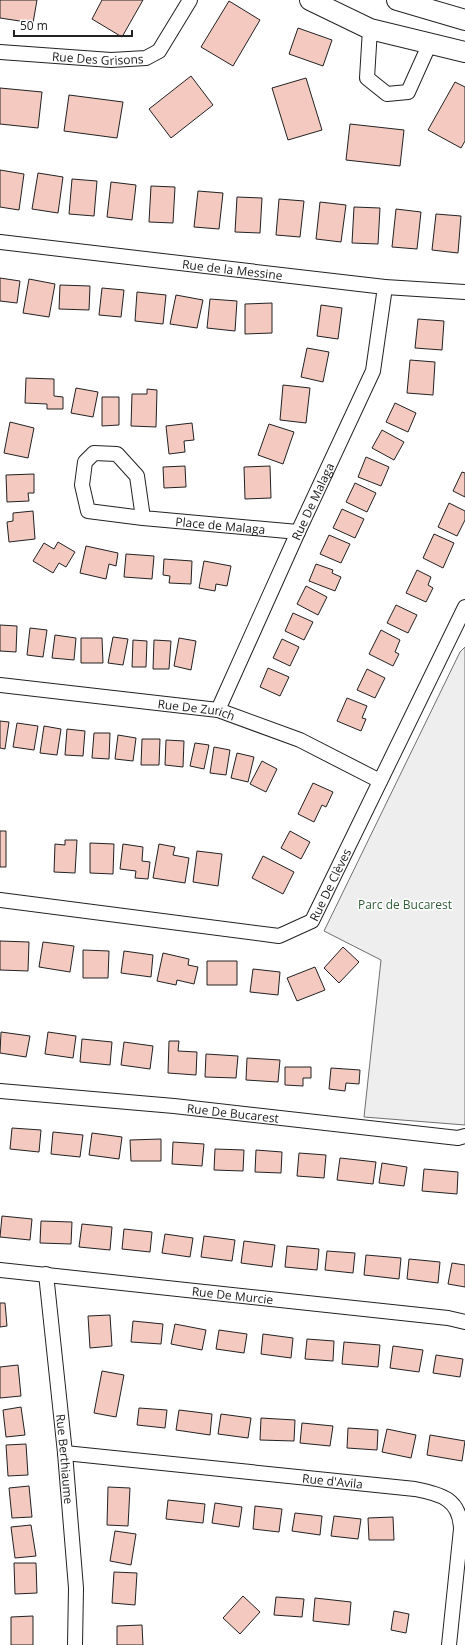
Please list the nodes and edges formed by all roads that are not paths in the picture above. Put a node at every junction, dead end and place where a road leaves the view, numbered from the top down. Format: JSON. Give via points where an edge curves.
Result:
{"nodes":[{"id":1,"x":190,"y":0,"type":"edge"},
{"id":2,"x":310,"y":0,"type":"edge"},
{"id":3,"x":397,"y":0,"type":"edge"},
{"id":4,"x":465,"y":20,"type":"edge"},
{"id":5,"x":370,"y":29,"type":"junction"},
{"id":6,"x":430,"y":43,"type":"junction"},
{"id":7,"x":0,"y":52,"type":"edge"},
{"id":8,"x":465,"y":52,"type":"edge"},
{"id":9,"x":0,"y":242,"type":"edge"},
{"id":10,"x":385,"y":287,"type":"junction"},
{"id":11,"x":465,"y":292,"type":"edge"},
{"id":12,"x":143,"y":518,"type":"junction"},
{"id":13,"x":298,"y":532,"type":"junction"},
{"id":14,"x":463,"y":616,"type":"edge"},
{"id":15,"x":0,"y":685,"type":"edge"},
{"id":16,"x":218,"y":710,"type":"junction"},
{"id":17,"x":380,"y":781,"type":"junction"},
{"id":18,"x":0,"y":900,"type":"edge"},
{"id":19,"x":0,"y":1091,"type":"edge"},
{"id":20,"x":465,"y":1136,"type":"edge"},
{"id":21,"x":0,"y":1270,"type":"edge"},
{"id":22,"x":46,"y":1274,"type":"junction"},
{"id":23,"x":465,"y":1322,"type":"edge"},
{"id":24,"x":65,"y":1453,"type":"junction"},
{"id":25,"x":75,"y":1645,"type":"edge"},
{"id":26,"x":449,"y":1645,"type":"edge"}],
"edges":[{"from":1,"to":7,"type":"street","name":"Rue Des Grisons","via":[[159,51],[146,58],[111,60]]},
{"from":2,"to":5,"type":"street"},
{"from":3,"to":4,"type":"street"},
{"from":5,"to":6,"type":"street"},
{"from":5,"to":6,"type":"street","via":[[367,78],[387,94],[408,92]]},
{"from":6,"to":8,"type":"street"},
{"from":9,"to":10,"type":"street","name":"Rue de la Messine"},
{"from":10,"to":11,"type":"street","name":"Rue de la Messine"},
{"from":10,"to":13,"type":"street","name":"Rue De Malaga","via":[[373,371]]},
{"from":12,"to":12,"type":"street","name":"Place de Malaga","via":[[88,511],[82,485],[85,462],[94,453],[117,454],[137,476]]},
{"from":12,"to":13,"type":"street","name":"Place de Malaga"},
{"from":13,"to":16,"type":"street","name":"Rue De Malaga"},
{"from":14,"to":17,"type":"street","name":"Rue De Clèves"},
{"from":15,"to":16,"type":"street","name":"Rue De Zurich"},
{"from":16,"to":17,"type":"street","name":"Rue De Zurich","via":[[300,740]]},
{"from":17,"to":18,"type":"street","name":"Rue De Clèves","via":[[312,921],[279,936]]},
{"from":19,"to":20,"type":"street","name":"Rue De Bucarest","via":[[174,1106],[458,1138]]},
{"from":21,"to":22,"type":"street","name":"Rue De Murcie"},
{"from":22,"to":23,"type":"street","name":"Rue De Murcie","via":[[440,1317]]},
{"from":22,"to":24,"type":"street","name":"Rue Berthiaume"},
{"from":24,"to":25,"type":"street","name":"Rue Berthiaume","via":[[76,1588]]},
{"from":24,"to":26,"type":"street","name":"Rue d'Avila","via":[[416,1489],[446,1497],[457,1508],[461,1519]]}]}
